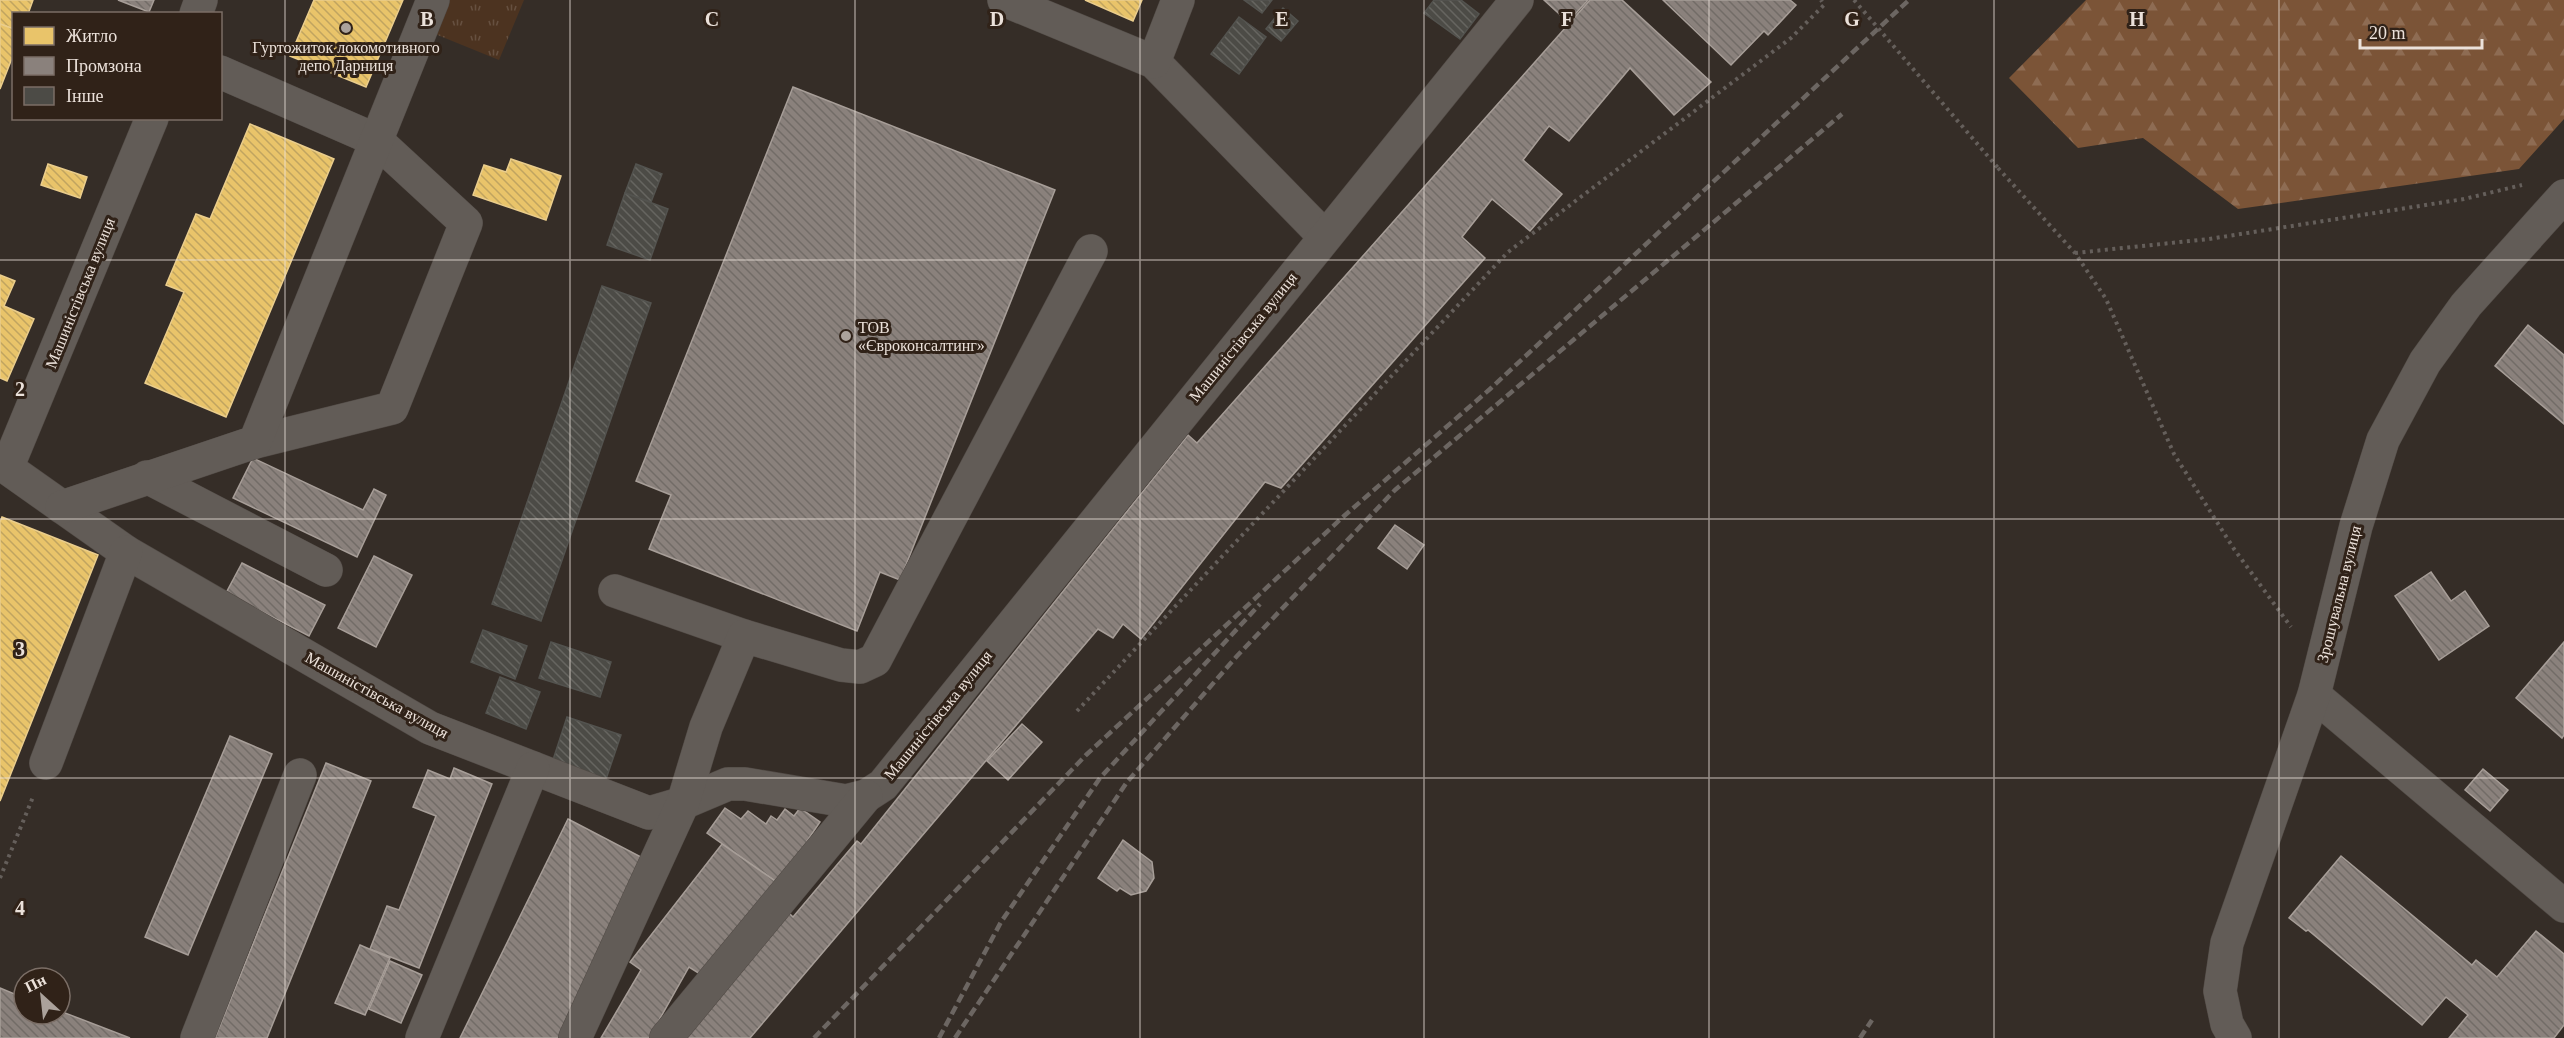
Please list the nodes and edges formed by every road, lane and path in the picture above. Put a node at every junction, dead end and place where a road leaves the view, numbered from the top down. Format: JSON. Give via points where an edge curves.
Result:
{"nodes":[{"id":1,"x":433,"y":0,"type":"edge"},
{"id":2,"x":1004,"y":0,"type":"edge"},
{"id":3,"x":1178,"y":0,"type":"edge"},
{"id":4,"x":1517,"y":0,"type":"edge"},
{"id":5,"x":1821,"y":0,"type":"edge"},
{"id":6,"x":1828,"y":0,"type":"edge"},
{"id":7,"x":1854,"y":0,"type":"edge"},
{"id":8,"x":1824,"y":5,"type":"junction"},
{"id":9,"x":1154,"y":62,"type":"junction"},
{"id":10,"x":222,"y":73,"type":"edge"},
{"id":11,"x":151,"y":120,"type":"edge"},
{"id":12,"x":376,"y":140,"type":"junction"},
{"id":13,"x":2531,"y":183,"type":"dead end"},
{"id":14,"x":2564,"y":196,"type":"edge"},
{"id":15,"x":1324,"y":236,"type":"junction"},
{"id":16,"x":1091,"y":251,"type":"dead end"},
{"id":17,"x":2075,"y":254,"type":"junction"},
{"id":18,"x":255,"y":442,"type":"junction"},
{"id":19,"x":4,"y":465,"type":"edge"},
{"id":20,"x":147,"y":477,"type":"junction"},
{"id":21,"x":62,"y":507,"type":"junction"},
{"id":22,"x":126,"y":552,"type":"junction"},
{"id":23,"x":326,"y":570,"type":"dead end"},
{"id":24,"x":615,"y":591,"type":"dead end"},
{"id":25,"x":744,"y":636,"type":"junction"},
{"id":26,"x":2317,"y":681,"type":"junction"},
{"id":27,"x":1077,"y":711,"type":"dead end"},
{"id":28,"x":46,"y":763,"type":"joint"},
{"id":29,"x":532,"y":768,"type":"junction"},
{"id":30,"x":300,"y":775,"type":"dead end"},
{"id":31,"x":866,"y":796,"type":"junction"},
{"id":32,"x":683,"y":803,"type":"junction"},
{"id":33,"x":0,"y":878,"type":"edge"},
{"id":34,"x":2564,"y":906,"type":"edge"},
{"id":35,"x":197,"y":1038,"type":"edge"},
{"id":36,"x":422,"y":1038,"type":"edge"},
{"id":37,"x":575,"y":1038,"type":"edge"},
{"id":38,"x":666,"y":1038,"type":"edge"},
{"id":39,"x":2235,"y":1038,"type":"edge"}],
"edges":[{"from":1,"to":12,"type":"street"},
{"from":2,"to":9,"type":"street"},
{"from":3,"to":9,"type":"street"},
{"from":4,"to":15,"type":"street","name":"Машиністівська вулиця"},
{"from":5,"to":8,"type":"path"},
{"from":6,"to":8,"type":"path"},
{"from":7,"to":17,"type":"path","bridge":true},
{"from":8,"to":27,"type":"path","via":[[1791,38],[1508,252]]},
{"from":9,"to":15,"type":"street"},
{"from":10,"to":12,"type":"street"},
{"from":11,"to":19,"type":"street","name":"Машиністівська вулиця"},
{"from":12,"to":18,"type":"street"},
{"from":12,"to":18,"type":"street","via":[[466,223],[392,408]]},
{"from":13,"to":17,"type":"path","via":[[2464,199],[2209,239]]},
{"from":14,"to":26,"type":"street","name":"Зрошувальна вулиця","via":[[2466,305],[2425,362],[2383,440],[2356,525]]},
{"from":15,"to":31,"type":"street","name":"Машиністівська вулиця","via":[[882,785]]},
{"from":16,"to":25,"type":"street","via":[[875,660],[860,667],[842,665]]},
{"from":17,"to":26,"type":"path","via":[[2106,299],[2174,454]]},
{"from":18,"to":20,"type":"street"},
{"from":19,"to":21,"type":"street","name":"Машиністівська вулиця"},
{"from":20,"to":21,"type":"street"},
{"from":20,"to":23,"type":"street"},
{"from":21,"to":22,"type":"street","name":"Машиністівська вулиця"},
{"from":22,"to":28,"type":"street"},
{"from":22,"to":29,"type":"street","name":"Машиністівська вулиця","via":[[430,728]]},
{"from":24,"to":25,"type":"street"},
{"from":25,"to":32,"type":"street","via":[[706,728]]},
{"from":26,"to":34,"type":"street"},
{"from":26,"to":39,"type":"street","name":"Зрошувальна вулиця","via":[[2227,943],[2220,991],[2227,1024]]},
{"from":28,"to":33,"type":"path"},
{"from":29,"to":32,"type":"street","name":"Машиністівська вулиця","via":[[649,813]]},
{"from":29,"to":36,"type":"street"},
{"from":30,"to":35,"type":"street"},
{"from":31,"to":32,"type":"street","name":"Машиністівська вулиця","via":[[846,801],[728,784]]},
{"from":31,"to":38,"type":"street"},
{"from":32,"to":37,"type":"street"}]}
